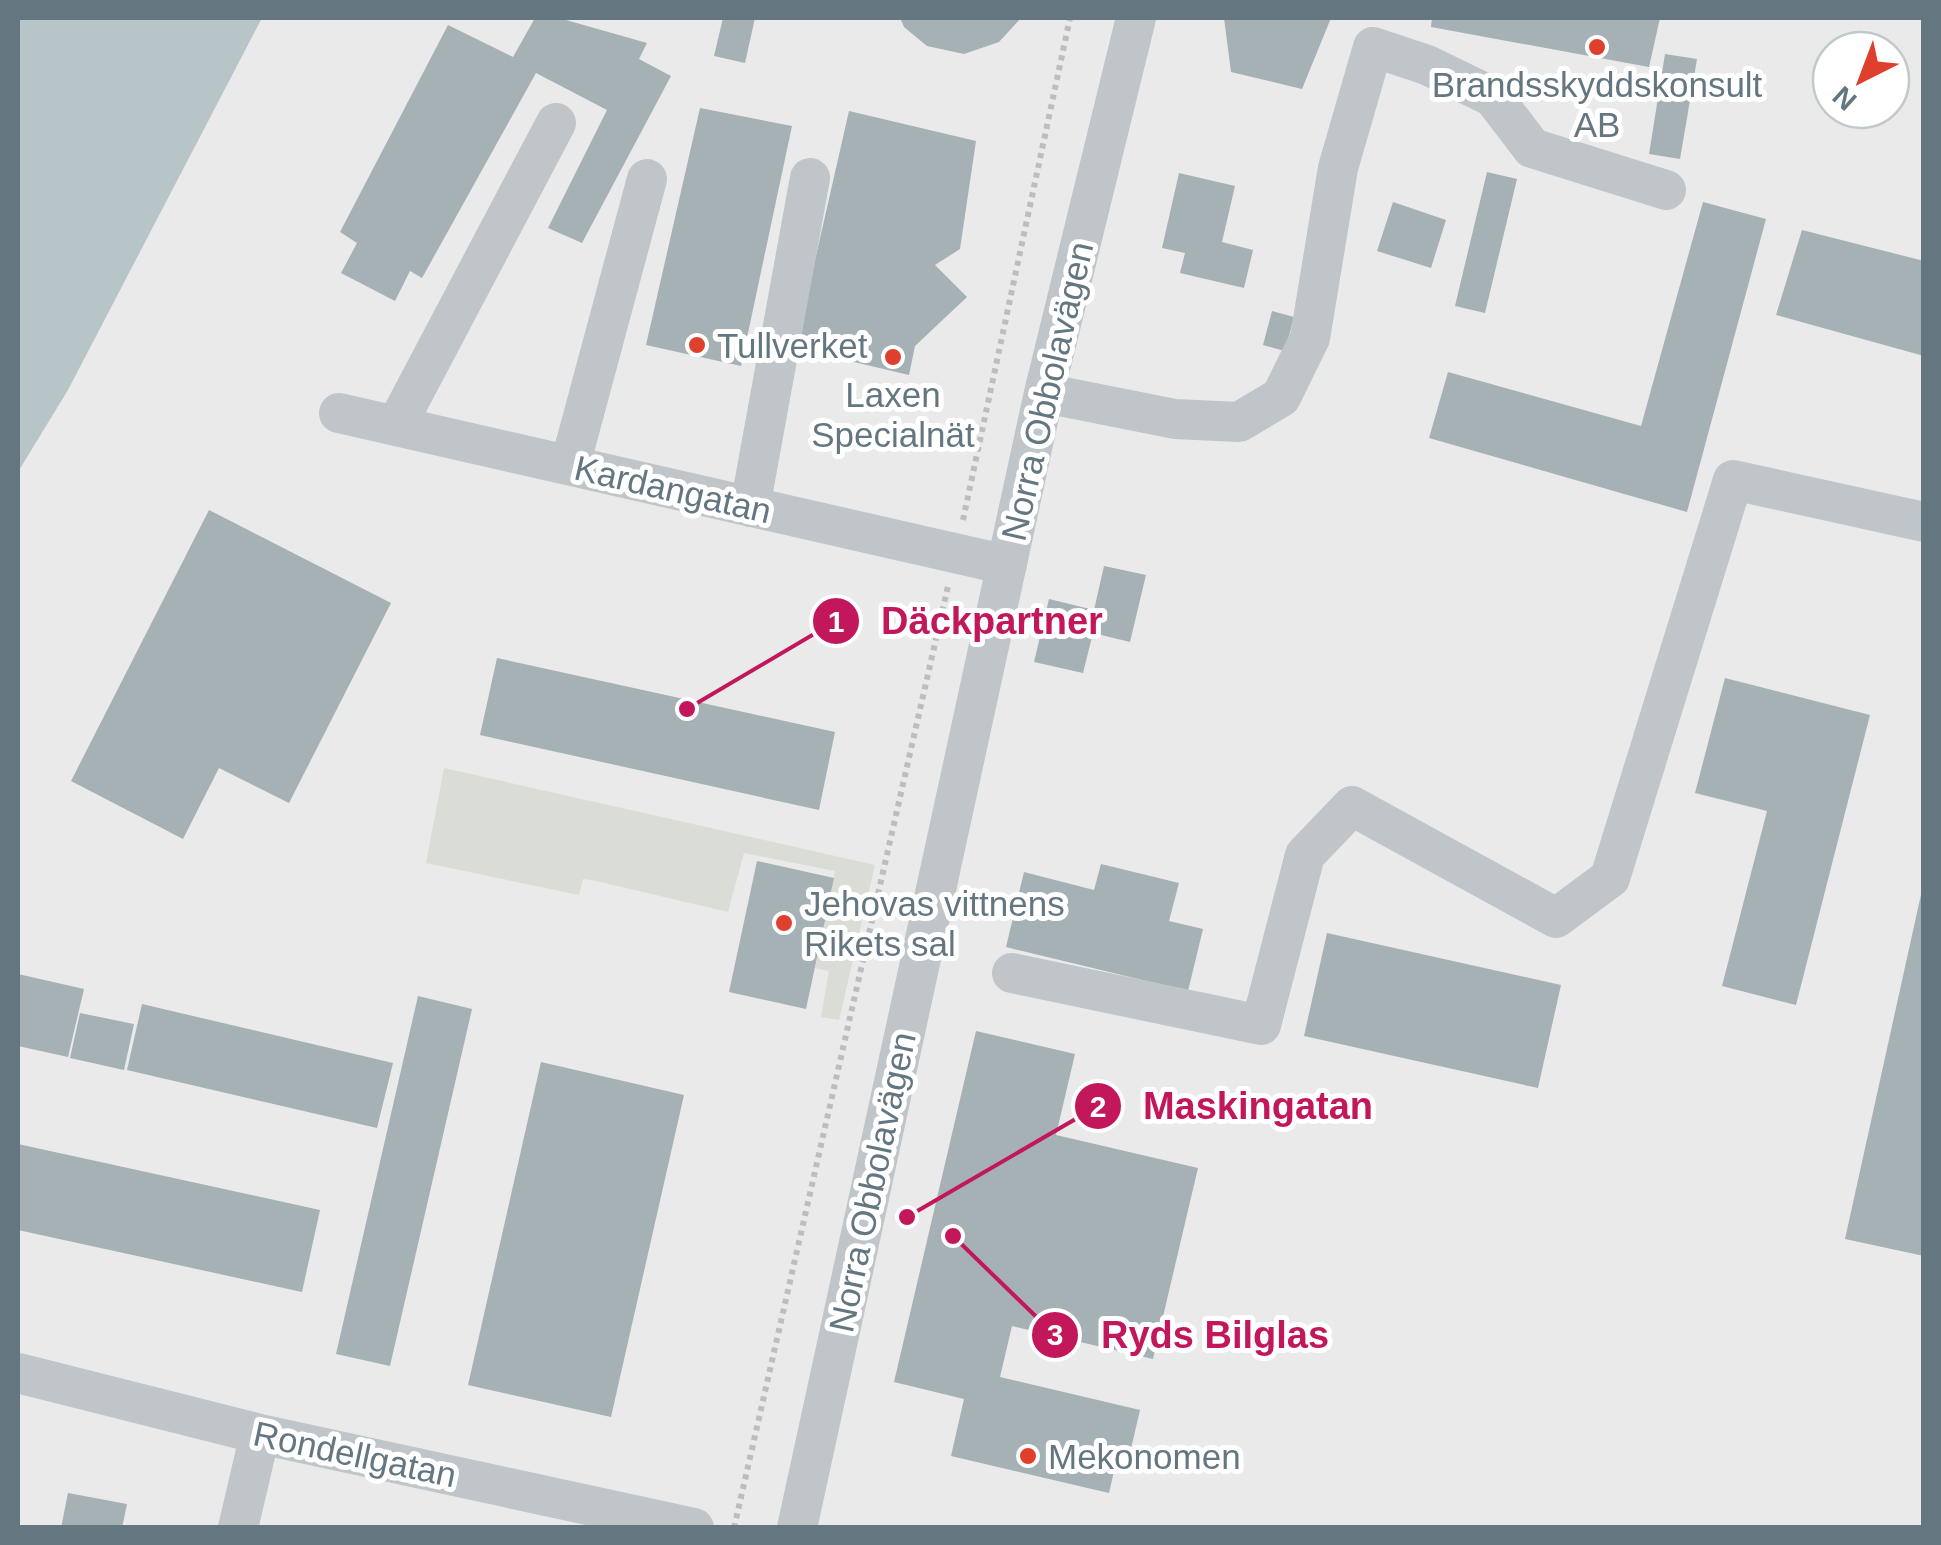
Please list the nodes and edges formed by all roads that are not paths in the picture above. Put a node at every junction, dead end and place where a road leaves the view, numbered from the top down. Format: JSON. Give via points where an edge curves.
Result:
{"nodes":[{"id":1,"x":1136,"y":18,"type":"edge"},
{"id":2,"x":556,"y":124,"type":"dead end"},
{"id":3,"x":647,"y":178,"type":"dead end"},
{"id":4,"x":810,"y":178,"type":"dead end"},
{"id":5,"x":1666,"y":190,"type":"dead end"},
{"id":6,"x":1044,"y":393,"type":"junction"},
{"id":7,"x":340,"y":414,"type":"dead end"},
{"id":8,"x":396,"y":426,"type":"junction"},
{"id":9,"x":570,"y":465,"type":"junction"},
{"id":10,"x":750,"y":507,"type":"junction"},
{"id":11,"x":1924,"y":522,"type":"edge"},
{"id":12,"x":1007,"y":566,"type":"junction"},
{"id":13,"x":1012,"y":972,"type":"dead end"},
{"id":14,"x":18,"y":1373,"type":"edge"},
{"id":15,"x":260,"y":1434,"type":"junction"},
{"id":16,"x":238,"y":1528,"type":"edge"},
{"id":17,"x":694,"y":1528,"type":"edge"},
{"id":18,"x":796,"y":1528,"type":"edge"}],
"edges":[{"from":1,"to":6,"type":"street","name":"Norra Obbolavägen"},
{"from":2,"to":8,"type":"street"},
{"from":3,"to":9,"type":"street"},
{"from":4,"to":10,"type":"street"},
{"from":5,"to":6,"type":"street","via":[[1532,148],[1492,96],[1373,47],[1338,168],[1310,338],[1281,397],[1239,422],[1175,419]]},
{"from":6,"to":12,"type":"street","name":"Norra Obbolavägen"},
{"from":7,"to":8,"type":"street","name":"Kardangatan"},
{"from":8,"to":9,"type":"street","name":"Kardangatan"},
{"from":9,"to":10,"type":"street","name":"Kardangatan"},
{"from":10,"to":12,"type":"street","name":"Kardangatan"},
{"from":11,"to":13,"type":"street","via":[[1733,480],[1610,878],[1556,918],[1352,806],[1305,855],[1261,1025]]},
{"from":12,"to":18,"type":"street","name":"Norra Obbolavägen"},
{"from":14,"to":15,"type":"street","name":"Rondellgatan"},
{"from":15,"to":16,"type":"street"},
{"from":15,"to":17,"type":"street","name":"Rondellgatan"}]}
